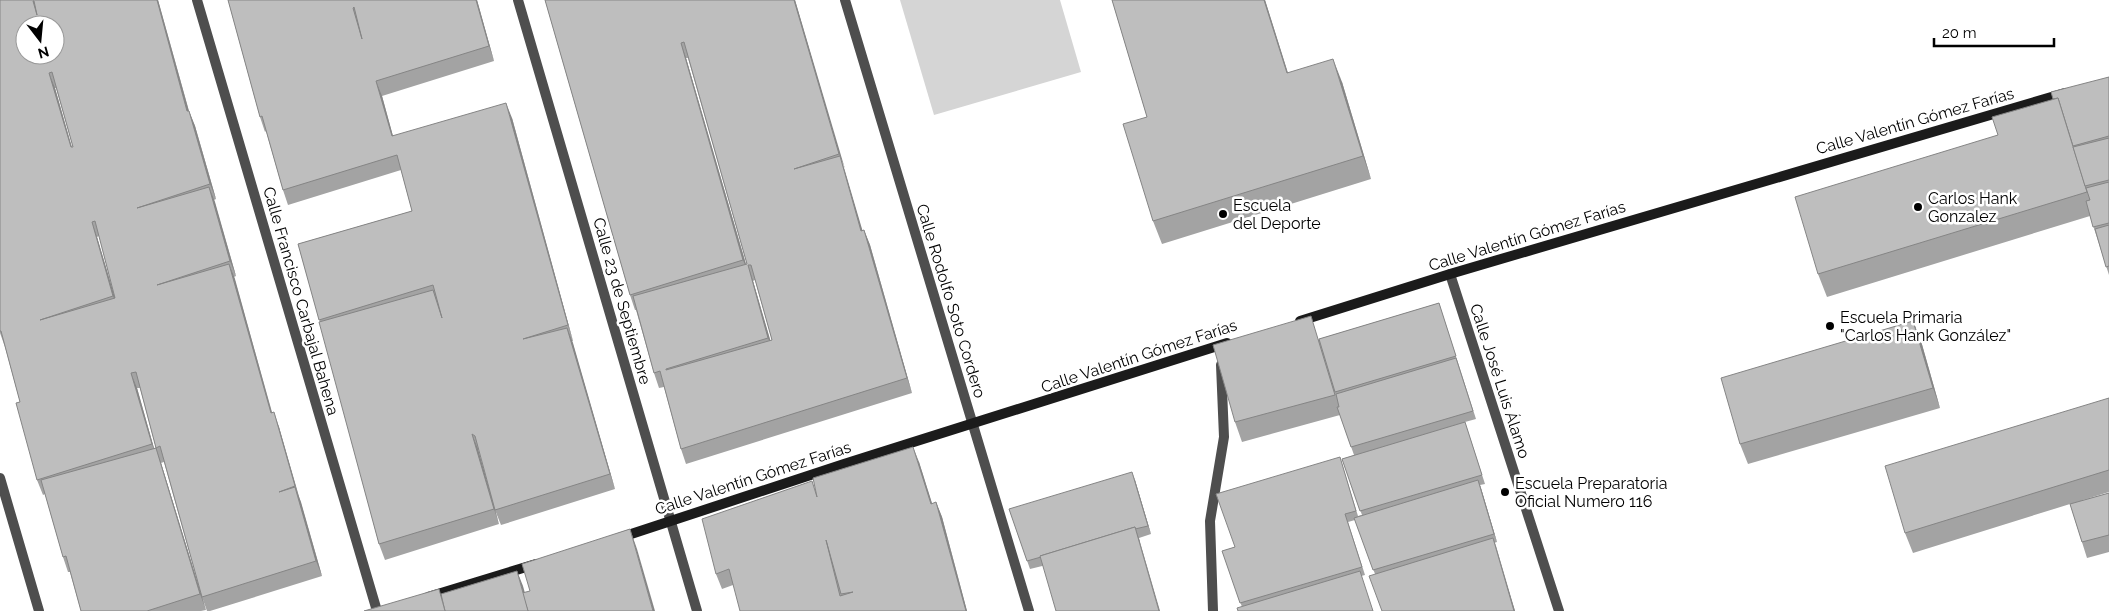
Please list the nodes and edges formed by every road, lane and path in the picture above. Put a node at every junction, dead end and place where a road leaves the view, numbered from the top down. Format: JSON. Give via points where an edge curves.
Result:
{"nodes":[{"id":1,"x":197,"y":0,"type":"edge"},
{"id":2,"x":518,"y":0,"type":"edge"},
{"id":3,"x":845,"y":0,"type":"edge"},
{"id":4,"x":2073,"y":90,"type":"edge"},
{"id":5,"x":1450,"y":274,"type":"junction"},
{"id":6,"x":1291,"y":323,"type":"edge"},
{"id":7,"x":1235,"y":341,"type":"joint"},
{"id":8,"x":972,"y":425,"type":"junction"},
{"id":9,"x":0,"y":478,"type":"edge"},
{"id":10,"x":671,"y":520,"type":"junction"},
{"id":11,"x":609,"y":541,"type":"edge"},
{"id":12,"x":545,"y":561,"type":"edge"},
{"id":13,"x":421,"y":599,"type":"edge"},
{"id":14,"x":39,"y":611,"type":"edge"},
{"id":15,"x":377,"y":611,"type":"edge"},
{"id":16,"x":697,"y":611,"type":"edge"},
{"id":17,"x":1028,"y":611,"type":"edge"},
{"id":18,"x":1213,"y":611,"type":"edge"},
{"id":19,"x":1559,"y":611,"type":"edge"}],
"edges":[{"from":1,"to":15,"type":"street","name":"Calle Francisco Carbajal Bahena"},
{"from":2,"to":10,"type":"street","name":"Calle 23 de Septiembre"},
{"from":3,"to":8,"type":"street","name":"Calle Rodolfo Soto Cordero"},
{"from":4,"to":5,"type":"main road","name":"Calle Valentín Gómez Farías"},
{"from":5,"to":6,"type":"main road","name":"Calle Valentín Gómez Farías"},
{"from":5,"to":19,"type":"street","name":"Calle José Luis Álamo"},
{"from":7,"to":8,"type":"main road","name":"Calle Valentín Gómez Farías"},
{"from":7,"to":18,"type":"street","via":[[1221,365],[1224,437],[1210,521]]},
{"from":8,"to":10,"type":"main road","name":"Calle Valentín Gómez Farías"},
{"from":8,"to":17,"type":"street","name":"Calle Rodolfo Soto Cordero"},
{"from":9,"to":14,"type":"street"},
{"from":10,"to":11,"type":"main road","name":"Calle Valentín Gómez Farías"},
{"from":10,"to":16,"type":"street","name":"Calle 23 de Septiembre"},
{"from":12,"to":13,"type":"main road"}]}
